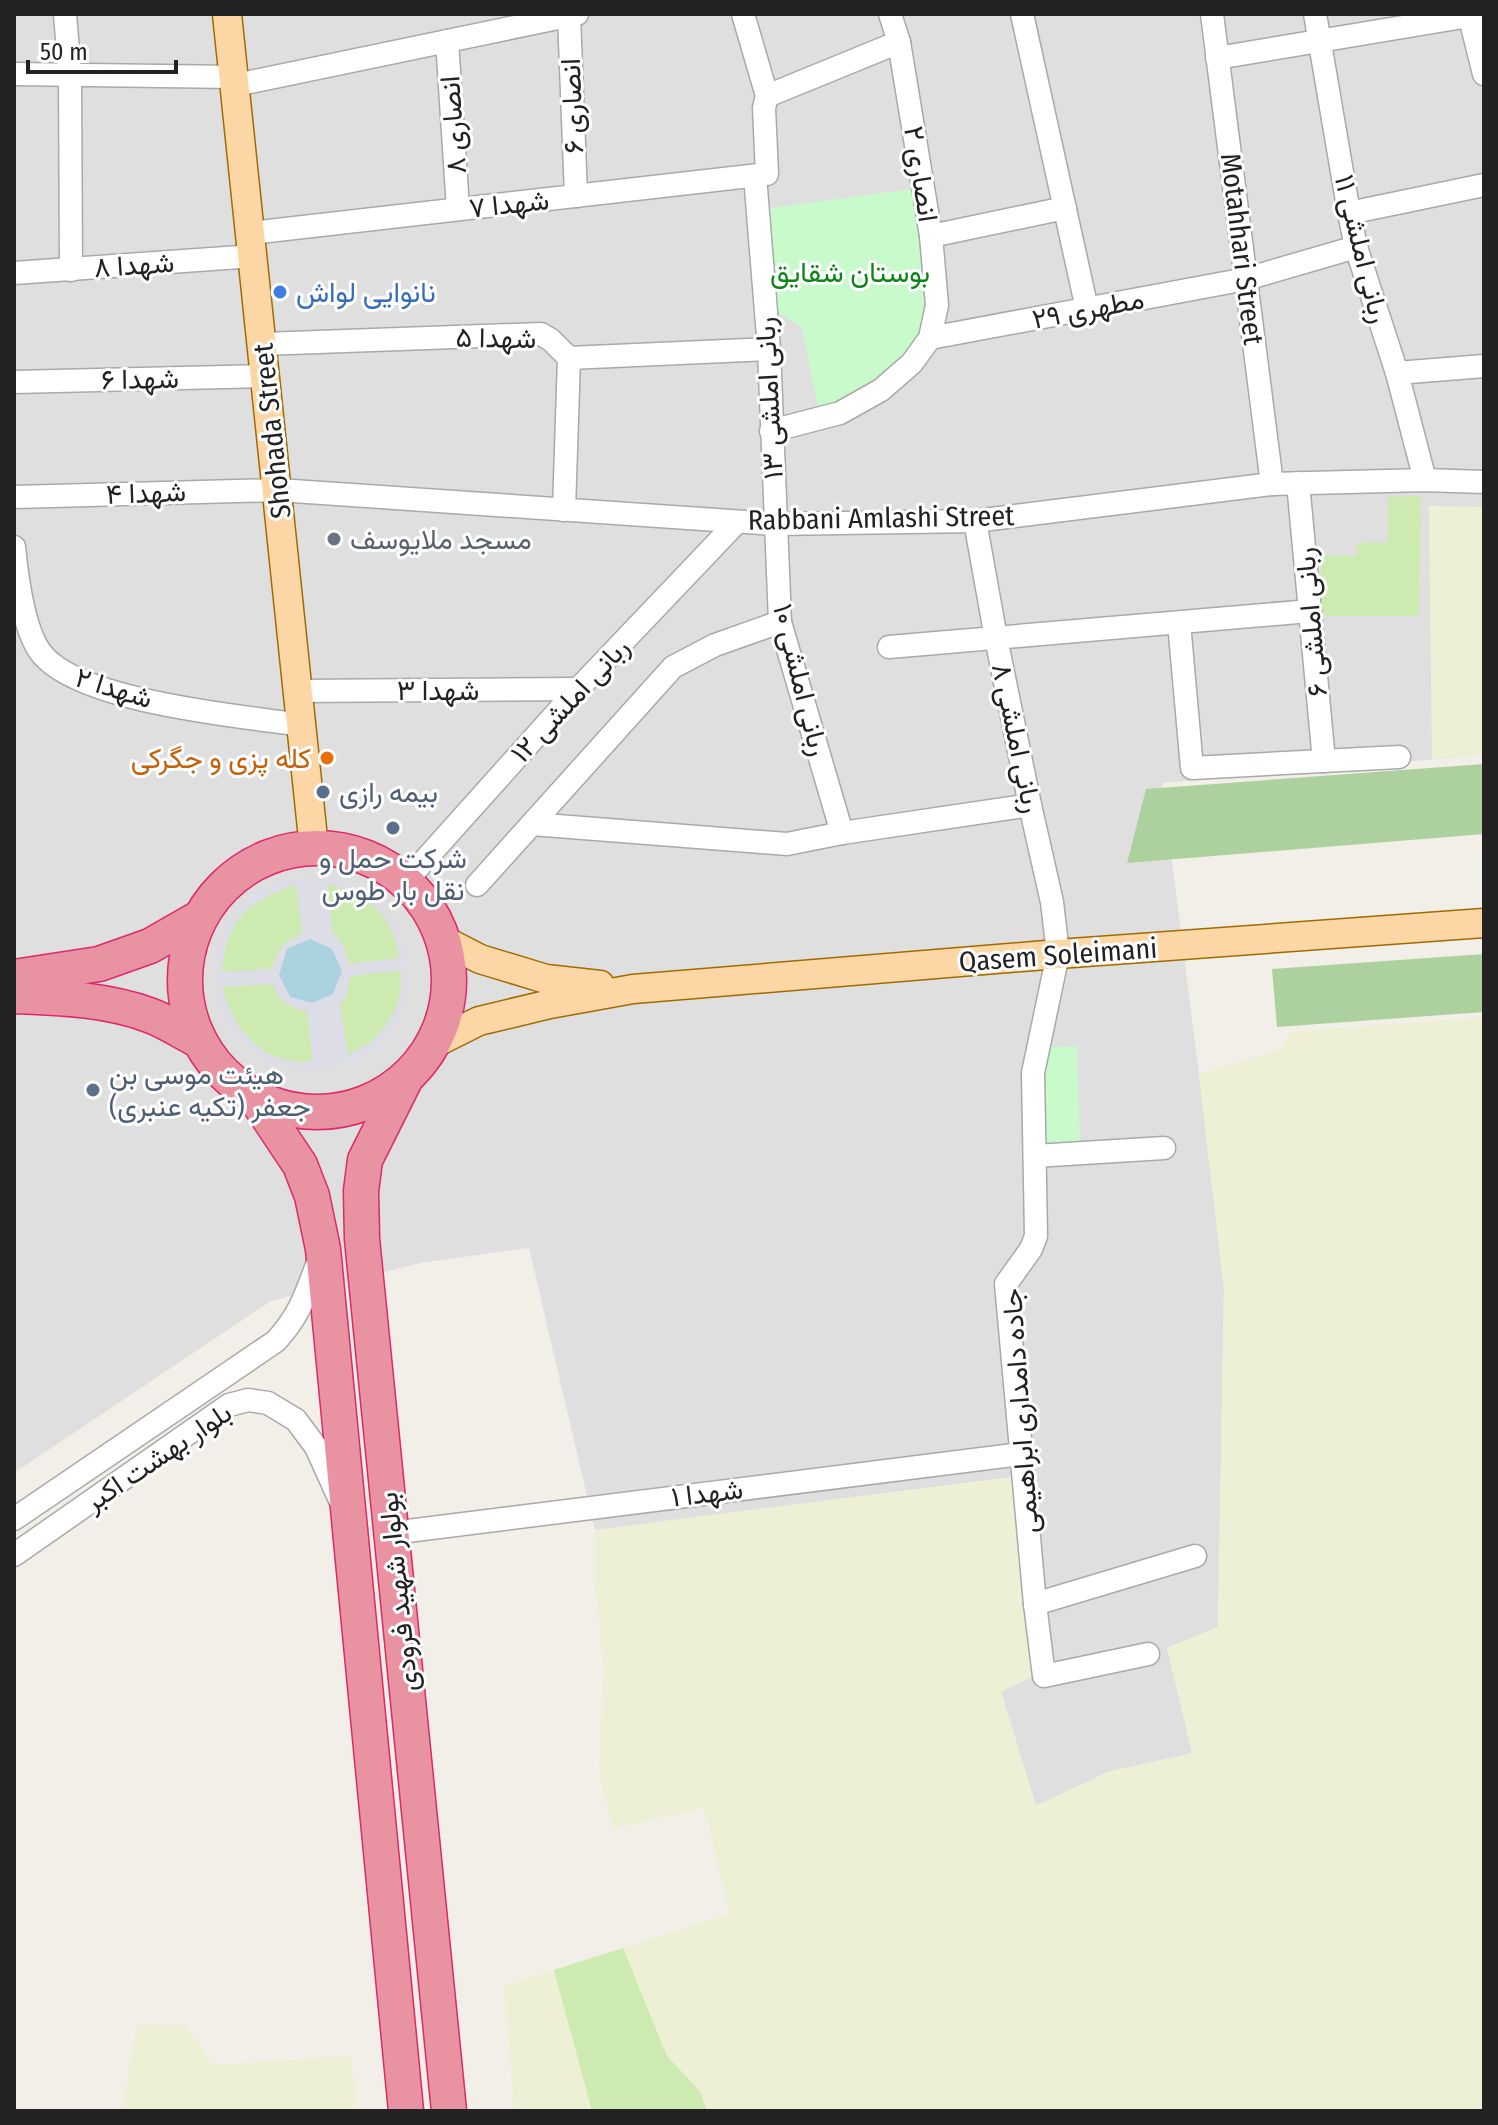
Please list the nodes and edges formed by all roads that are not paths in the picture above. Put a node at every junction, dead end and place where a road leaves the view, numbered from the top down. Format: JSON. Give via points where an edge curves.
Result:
{"nodes":[{"id":1,"x":65,"y":14,"type":"edge"},
{"id":2,"x":227,"y":14,"type":"edge"},
{"id":3,"x":743,"y":14,"type":"edge"},
{"id":4,"x":890,"y":14,"type":"edge"},
{"id":5,"x":1022,"y":14,"type":"edge"},
{"id":6,"x":1212,"y":14,"type":"edge"},
{"id":7,"x":1315,"y":14,"type":"edge"},
{"id":8,"x":573,"y":15,"type":"edge"},
{"id":9,"x":1473,"y":15,"type":"edge"},
{"id":10,"x":482,"y":24,"type":"edge"},
{"id":11,"x":447,"y":41,"type":"junction"},
{"id":12,"x":1319,"y":41,"type":"junction"},
{"id":13,"x":899,"y":42,"type":"junction"},
{"id":14,"x":1217,"y":58,"type":"junction"},
{"id":15,"x":14,"y":74,"type":"edge"},
{"id":16,"x":1484,"y":74,"type":"edge"},
{"id":17,"x":70,"y":75,"type":"junction"},
{"id":18,"x":236,"y":81,"type":"junction"},
{"id":19,"x":767,"y":96,"type":"junction"},
{"id":20,"x":761,"y":175,"type":"junction"},
{"id":21,"x":1484,"y":185,"type":"edge"},
{"id":22,"x":576,"y":196,"type":"junction"},
{"id":23,"x":1065,"y":208,"type":"junction"},
{"id":24,"x":458,"y":209,"type":"junction"},
{"id":25,"x":1349,"y":213,"type":"junction"},
{"id":26,"x":931,"y":236,"type":"junction"},
{"id":27,"x":252,"y":245,"type":"junction"},
{"id":28,"x":1356,"y":247,"type":"junction"},
{"id":29,"x":71,"y":270,"type":"junction"},
{"id":30,"x":14,"y":273,"type":"edge"},
{"id":31,"x":1246,"y":279,"type":"junction"},
{"id":32,"x":1087,"y":309,"type":"junction"},
{"id":33,"x":930,"y":338,"type":"junction"},
{"id":34,"x":263,"y":344,"type":"junction"},
{"id":35,"x":769,"y":349,"type":"junction"},
{"id":36,"x":569,"y":358,"type":"junction"},
{"id":37,"x":1484,"y":366,"type":"edge"},
{"id":38,"x":1397,"y":373,"type":"junction"},
{"id":39,"x":266,"y":376,"type":"junction"},
{"id":40,"x":14,"y":382,"type":"edge"},
{"id":41,"x":771,"y":431,"type":"junction"},
{"id":42,"x":1425,"y":480,"type":"junction"},
{"id":43,"x":1484,"y":482,"type":"edge"},
{"id":44,"x":1298,"y":483,"type":"junction"},
{"id":45,"x":1272,"y":484,"type":"junction"},
{"id":46,"x":278,"y":490,"type":"junction"},
{"id":47,"x":14,"y":497,"type":"edge"},
{"id":48,"x":564,"y":510,"type":"junction"},
{"id":49,"x":975,"y":521,"type":"junction"},
{"id":50,"x":737,"y":522,"type":"junction"},
{"id":51,"x":775,"y":524,"type":"junction"},
{"id":52,"x":14,"y":547,"type":"edge"},
{"id":53,"x":1310,"y":611,"type":"junction"},
{"id":54,"x":780,"y":622,"type":"junction"},
{"id":55,"x":1179,"y":623,"type":"junction"},
{"id":56,"x":996,"y":638,"type":"junction"},
{"id":57,"x":889,"y":647,"type":"dead end"},
{"id":58,"x":578,"y":689,"type":"junction"},
{"id":59,"x":298,"y":691,"type":"junction"},
{"id":60,"x":302,"y":725,"type":"junction"},
{"id":61,"x":1399,"y":757,"type":"dead end"},
{"id":62,"x":1324,"y":761,"type":"junction"},
{"id":63,"x":1030,"y":805,"type":"junction"},
{"id":64,"x":532,"y":824,"type":"junction"},
{"id":65,"x":842,"y":833,"type":"junction"},
{"id":66,"x":314,"y":848,"type":"junction"},
{"id":67,"x":406,"y":881,"type":"junction"},
{"id":68,"x":477,"y":885,"type":"dead end"},
{"id":69,"x":199,"y":918,"type":"junction"},
{"id":70,"x":1484,"y":923,"type":"edge"},
{"id":71,"x":445,"y":941,"type":"junction"},
{"id":72,"x":1058,"y":954,"type":"junction"},
{"id":73,"x":14,"y":977,"type":"edge"},
{"id":74,"x":633,"y":989,"type":"junction"},
{"id":75,"x":14,"y":996,"type":"edge"},
{"id":76,"x":198,"y":1040,"type":"junction"},
{"id":77,"x":435,"y":1043,"type":"junction"},
{"id":78,"x":404,"y":1082,"type":"junction"},
{"id":79,"x":256,"y":1099,"type":"junction"},
{"id":80,"x":1164,"y":1148,"type":"dead end"},
{"id":81,"x":1035,"y":1156,"type":"junction"},
{"id":82,"x":323,"y":1249,"type":"junction"},
{"id":83,"x":1021,"y":1454,"type":"junction"},
{"id":84,"x":347,"y":1517,"type":"junction"},
{"id":85,"x":14,"y":1519,"type":"edge"},
{"id":86,"x":392,"y":1533,"type":"junction"},
{"id":87,"x":14,"y":1555,"type":"edge"},
{"id":88,"x":1195,"y":1556,"type":"dead end"},
{"id":89,"x":1035,"y":1604,"type":"junction"},
{"id":90,"x":1148,"y":1654,"type":"dead end"},
{"id":91,"x":406,"y":2111,"type":"edge"},
{"id":92,"x":449,"y":2111,"type":"edge"}],
"edges":[{"from":1,"to":17,"type":"street"},
{"from":2,"to":18,"type":"main road","name":"Shohada Street"},
{"from":3,"to":19,"type":"street","name":"ربانی املشی ۱۳"},
{"from":4,"to":13,"type":"street","name":"انصاری ۲"},
{"from":5,"to":23,"type":"street"},
{"from":6,"to":14,"type":"street","name":"Motahhari Street"},
{"from":7,"to":12,"type":"street","name":"ربانی املشی ۱۱"},
{"from":8,"to":10,"type":"street"},
{"from":8,"to":22,"type":"street","name":"انصاری ۶"},
{"from":9,"to":12,"type":"street"},
{"from":9,"to":16,"type":"street"},
{"from":10,"to":11,"type":"street"},
{"from":11,"to":18,"type":"street"},
{"from":11,"to":24,"type":"street","name":"انصاری ۸"},
{"from":12,"to":14,"type":"street"},
{"from":12,"to":25,"type":"street","name":"ربانی املشی ۱۱"},
{"from":13,"to":19,"type":"street"},
{"from":13,"to":26,"type":"street","name":"انصاری ۲"},
{"from":14,"to":31,"type":"street","name":"Motahhari Street"},
{"from":15,"to":17,"type":"street"},
{"from":17,"to":18,"type":"street"},
{"from":17,"to":29,"type":"street"},
{"from":18,"to":27,"type":"main road","name":"Shohada Street"},
{"from":19,"to":20,"type":"street","name":"ربانی املشی ۱۳"},
{"from":20,"to":22,"type":"street","name":"شهدا ۷"},
{"from":20,"to":35,"type":"street","name":"ربانی املشی ۱۳"},
{"from":21,"to":25,"type":"street"},
{"from":22,"to":24,"type":"street","name":"شهدا ۷"},
{"from":23,"to":26,"type":"street"},
{"from":23,"to":32,"type":"street"},
{"from":24,"to":27,"type":"street","name":"شهدا ۷"},
{"from":25,"to":28,"type":"street","name":"ربانی املشی ۱۱"},
{"from":26,"to":33,"type":"street","name":"انصاری ۲","via":[[937,305]]},
{"from":27,"to":29,"type":"street","name":"شهدا ۸"},
{"from":27,"to":34,"type":"main road","name":"Shohada Street"},
{"from":28,"to":31,"type":"street","name":"مطهری ۲۹"},
{"from":28,"to":38,"type":"street","name":"ربانی املشی ۱۱"},
{"from":29,"to":30,"type":"street","name":"شهدا ۸"},
{"from":31,"to":32,"type":"street","name":"مطهری ۲۹"},
{"from":31,"to":45,"type":"street","name":"Motahhari Street"},
{"from":32,"to":33,"type":"street","name":"مطهری ۲۹"},
{"from":33,"to":41,"type":"street","name":"انصاری ۲","via":[[912,363],[881,390],[840,413]]},
{"from":34,"to":36,"type":"street","name":"شهدا ۵","via":[[541,334]]},
{"from":34,"to":39,"type":"main road","name":"Shohada Street"},
{"from":35,"to":36,"type":"street","name":"شهدا ۵"},
{"from":35,"to":41,"type":"street","name":"ربانی املشی ۱۳"},
{"from":36,"to":48,"type":"street"},
{"from":37,"to":38,"type":"street"},
{"from":38,"to":42,"type":"street","name":"ربانی املشی ۱۱"},
{"from":39,"to":40,"type":"street","name":"شهدا ۶"},
{"from":39,"to":46,"type":"main road","name":"Shohada Street"},
{"from":41,"to":51,"type":"street","name":"ربانی املشی ۱۳"},
{"from":42,"to":43,"type":"street","name":"Rabbani Amlashi Street"},
{"from":42,"to":44,"type":"street","name":"Rabbani Amlashi Street"},
{"from":44,"to":45,"type":"street","name":"Rabbani Amlashi Street"},
{"from":44,"to":53,"type":"street","name":"ربانی املشی ۶"},
{"from":45,"to":49,"type":"street","name":"Rabbani Amlashi Street"},
{"from":46,"to":47,"type":"street","name":"شهدا ۴"},
{"from":46,"to":48,"type":"street","name":"Rabbani Amlashi Street"},
{"from":46,"to":59,"type":"main road","name":"Shohada Street"},
{"from":48,"to":50,"type":"street","name":"Rabbani Amlashi Street"},
{"from":49,"to":51,"type":"street","name":"Rabbani Amlashi Street"},
{"from":49,"to":56,"type":"street","name":"ربانی املشی ۸"},
{"from":50,"to":51,"type":"street","name":"Rabbani Amlashi Street"},
{"from":50,"to":58,"type":"street","name":"ربانی املشی ۱۲"},
{"from":51,"to":54,"type":"street","name":"ربانی املشی ۱۰"},
{"from":52,"to":60,"type":"street","name":"شهدا ۲","via":[[30,631],[42,653],[66,675],[185,708]]},
{"from":53,"to":55,"type":"street"},
{"from":53,"to":62,"type":"street","name":"ربانی املشی ۶"},
{"from":54,"to":64,"type":"street","via":[[673,667]]},
{"from":54,"to":65,"type":"street","name":"ربانی املشی ۱۰"},
{"from":55,"to":56,"type":"street"},
{"from":55,"to":62,"type":"street","via":[[1192,768]]},
{"from":56,"to":57,"type":"street"},
{"from":56,"to":63,"type":"street","name":"ربانی املشی ۸"},
{"from":58,"to":59,"type":"street","name":"شهدا ۳"},
{"from":58,"to":67,"type":"street","name":"ربانی املشی ۱۲"},
{"from":59,"to":60,"type":"main road","name":"Shohada Street"},
{"from":60,"to":66,"type":"main road","name":"Shohada Street"},
{"from":61,"to":62,"type":"street"},
{"from":63,"to":65,"type":"street"},
{"from":63,"to":72,"type":"street","name":"ربانی املشی ۸"},
{"from":64,"to":65,"type":"street","via":[[787,844]]},
{"from":64,"to":68,"type":"street"},
{"from":66,"to":67,"type":"highway","via":[[347,851],[378,862]]},
{"from":66,"to":69,"type":"highway","via":[[279,853],[247,867]]},
{"from":67,"to":71,"type":"highway","via":[[429,908]]},
{"from":69,"to":73,"type":"highway","via":[[150,946],[99,964]]},
{"from":69,"to":76,"type":"highway","via":[[184,979],[187,1010]]},
{"from":70,"to":72,"type":"main road","name":"Qasem Soleimani"},
{"from":71,"to":74,"type":"main road","name":"Qasem Soleimani","via":[[480,959],[546,979]]},
{"from":71,"to":77,"type":"highway","via":[[451,975],[448,1010]]},
{"from":72,"to":74,"type":"main road","name":"Qasem Soleimani"},
{"from":72,"to":81,"type":"street","name":"جاده دامداری ابراهیمی","via":[[1033,1073]]},
{"from":74,"to":77,"type":"main road","name":"Qasem Soleimani","via":[[479,1021]]},
{"from":75,"to":76,"type":"highway","via":[[116,1004]]},
{"from":76,"to":79,"type":"highway","via":[[223,1074]]},
{"from":77,"to":78,"type":"highway"},
{"from":78,"to":79,"type":"highway","via":[[370,1103],[333,1113],[293,1111]]},
{"from":78,"to":86,"type":"highway","name":"بولوار شهید فرودی","via":[[365,1160],[361,1191]]},
{"from":79,"to":82,"type":"highway","name":"بولوار شهید فرودی","via":[[300,1165]]},
{"from":80,"to":81,"type":"street"},
{"from":81,"to":83,"type":"street","name":"جاده دامداری ابراهیمی","via":[[1036,1236],[1006,1284]]},
{"from":82,"to":84,"type":"highway","name":"بولوار شهید فرودی"},
{"from":82,"to":85,"type":"street","name":"بلوار بهشت اکبر","via":[[300,1310],[276,1341]]},
{"from":83,"to":86,"type":"street","name":"شهدا ۱"},
{"from":83,"to":89,"type":"street","name":"جاده دامداری ابراهیمی"},
{"from":84,"to":87,"type":"street","name":"بلوار بهشت اکبر","via":[[316,1447],[296,1420],[268,1403],[248,1400],[229,1405]]},
{"from":84,"to":91,"type":"highway","name":"بولوار شهید فرودی"},
{"from":86,"to":92,"type":"highway","name":"بولوار شهید فرودی"},
{"from":88,"to":89,"type":"street"},
{"from":89,"to":90,"type":"street","name":"جاده دامداری ابراهیمی","via":[[1044,1676]]}]}
